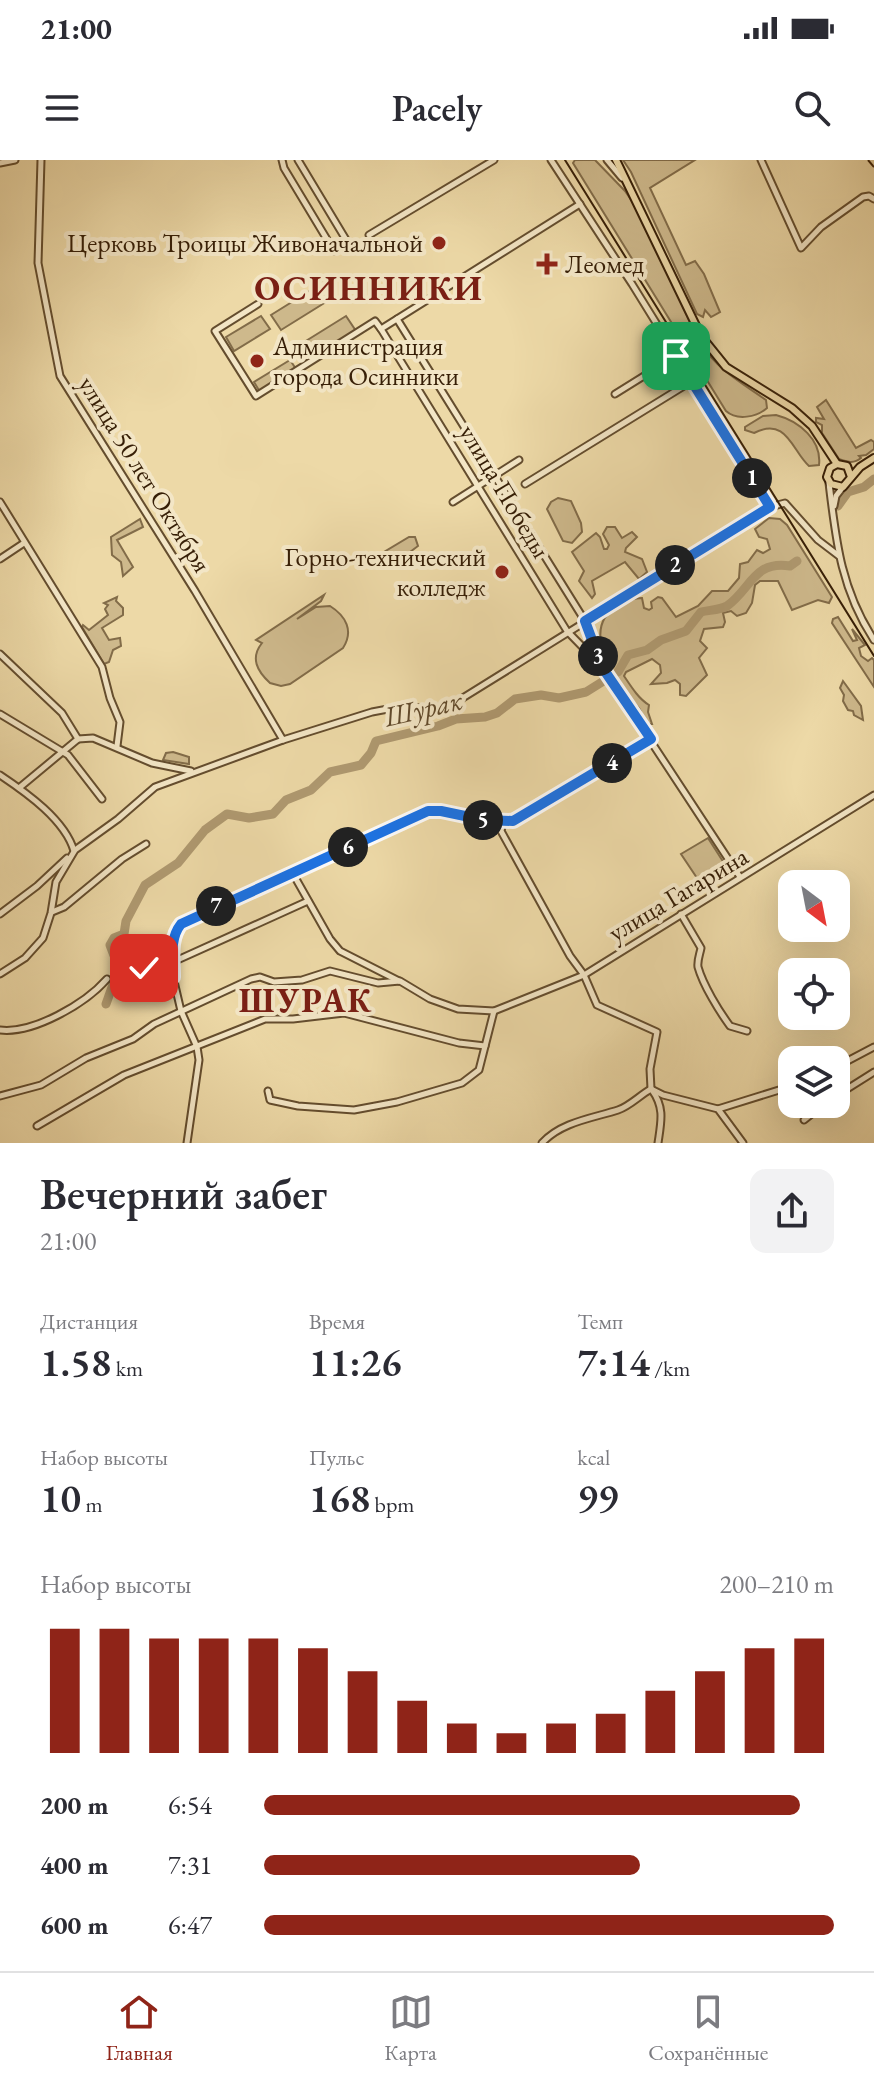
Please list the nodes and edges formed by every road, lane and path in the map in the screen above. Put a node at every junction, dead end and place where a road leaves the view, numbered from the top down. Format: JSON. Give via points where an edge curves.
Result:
{"nodes":[{"id":1,"x":15,"y":160,"type":"edge"},
{"id":2,"x":41,"y":160,"type":"edge"},
{"id":3,"x":282,"y":160,"type":"edge"},
{"id":4,"x":298,"y":160,"type":"edge"},
{"id":5,"x":494,"y":160,"type":"edge"},
{"id":6,"x":551,"y":160,"type":"edge"},
{"id":7,"x":607,"y":160,"type":"edge"},
{"id":8,"x":616,"y":160,"type":"edge"},
{"id":9,"x":761,"y":160,"type":"edge"},
{"id":10,"x":0,"y":163,"type":"edge"},
{"id":11,"x":632,"y":190,"type":"junction"},
{"id":12,"x":874,"y":199,"type":"edge"},
{"id":13,"x":580,"y":204,"type":"junction"},
{"id":14,"x":369,"y":235,"type":"dead end"},
{"id":15,"x":258,"y":304,"type":"dead end"},
{"id":16,"x":397,"y":319,"type":"junction"},
{"id":17,"x":381,"y":329,"type":"junction"},
{"id":18,"x":676,"y":356,"type":"junction"},
{"id":19,"x":692,"y":381,"type":"junction"},
{"id":20,"x":615,"y":394,"type":"dead end"},
{"id":21,"x":823,"y":443,"type":"junction"},
{"id":22,"x":874,"y":458,"type":"edge"},
{"id":23,"x":519,"y":460,"type":"dead end"},
{"id":24,"x":837,"y":464,"type":"junction"},
{"id":25,"x":847,"y":466,"type":"junction"},
{"id":26,"x":860,"y":467,"type":"junction"},
{"id":27,"x":828,"y":472,"type":"junction"},
{"id":28,"x":495,"y":476,"type":"junction"},
{"id":29,"x":851,"y":477,"type":"junction"},
{"id":30,"x":829,"y":482,"type":"junction"},
{"id":31,"x":525,"y":484,"type":"dead end"},
{"id":32,"x":478,"y":486,"type":"junction"},
{"id":33,"x":843,"y":487,"type":"junction"},
{"id":34,"x":0,"y":502,"type":"edge"},
{"id":35,"x":453,"y":502,"type":"dead end"},
{"id":36,"x":770,"y":507,"type":"junction"},
{"id":37,"x":832,"y":511,"type":"junction"},
{"id":38,"x":24,"y":543,"type":"junction"},
{"id":39,"x":839,"y":556,"type":"junction"},
{"id":40,"x":0,"y":559,"type":"edge"},
{"id":41,"x":585,"y":621,"type":"junction"},
{"id":42,"x":567,"y":631,"type":"junction"},
{"id":43,"x":874,"y":640,"type":"edge"},
{"id":44,"x":0,"y":654,"type":"edge"},
{"id":45,"x":602,"y":667,"type":"junction"},
{"id":46,"x":0,"y":714,"type":"edge"},
{"id":47,"x":78,"y":739,"type":"junction"},
{"id":48,"x":651,"y":739,"type":"junction"},
{"id":49,"x":283,"y":740,"type":"junction"},
{"id":50,"x":117,"y":746,"type":"junction"},
{"id":51,"x":61,"y":753,"type":"junction"},
{"id":52,"x":196,"y":771,"type":"junction"},
{"id":53,"x":0,"y":775,"type":"edge"},
{"id":54,"x":19,"y":788,"type":"junction"},
{"id":55,"x":874,"y":795,"type":"edge"},
{"id":56,"x":102,"y":799,"type":"dead end"},
{"id":57,"x":503,"y":822,"type":"junction"},
{"id":58,"x":146,"y":844,"type":"dead end"},
{"id":59,"x":75,"y":850,"type":"junction"},
{"id":60,"x":292,"y":872,"type":"junction"},
{"id":61,"x":740,"y":877,"type":"junction"},
{"id":62,"x":308,"y":901,"type":"junction"},
{"id":63,"x":51,"y":913,"type":"junction"},
{"id":64,"x":0,"y":914,"type":"edge"},
{"id":65,"x":681,"y":914,"type":"junction"},
{"id":66,"x":173,"y":962,"type":"junction"},
{"id":67,"x":130,"y":972,"type":"dead end"},
{"id":68,"x":0,"y":974,"type":"edge"},
{"id":69,"x":584,"y":975,"type":"junction"},
{"id":70,"x":173,"y":977,"type":"junction"},
{"id":71,"x":107,"y":979,"type":"dead end"},
{"id":72,"x":400,"y":981,"type":"junction"},
{"id":73,"x":181,"y":1011,"type":"junction"},
{"id":74,"x":494,"y":1011,"type":"junction"},
{"id":75,"x":0,"y":1030,"type":"edge"},
{"id":76,"x":747,"y":1031,"type":"dead end"},
{"id":77,"x":485,"y":1046,"type":"junction"},
{"id":78,"x":197,"y":1047,"type":"junction"},
{"id":79,"x":874,"y":1047,"type":"edge"},
{"id":80,"x":850,"y":1060,"type":"edge"},
{"id":81,"x":874,"y":1072,"type":"edge"},
{"id":82,"x":850,"y":1087,"type":"edge"},
{"id":83,"x":651,"y":1089,"type":"junction"},
{"id":84,"x":268,"y":1091,"type":"dead end"},
{"id":85,"x":778,"y":1091,"type":"edge"},
{"id":86,"x":0,"y":1096,"type":"edge"},
{"id":87,"x":718,"y":1109,"type":"junction"},
{"id":88,"x":806,"y":1118,"type":"edge"},
{"id":89,"x":804,"y":1120,"type":"dead end"},
{"id":90,"x":37,"y":1126,"type":"dead end"},
{"id":91,"x":187,"y":1143,"type":"edge"},
{"id":92,"x":542,"y":1143,"type":"edge"},
{"id":93,"x":658,"y":1143,"type":"edge"},
{"id":94,"x":743,"y":1143,"type":"edge"}],
"edges":[{"from":1,"to":10,"type":"street"},
{"from":2,"to":49,"type":"street","name":"улица 50 лет Октября","via":[[38,263],[60,376]]},
{"from":3,"to":4,"type":"street","via":[[334,251],[348,243]]},
{"from":5,"to":14,"type":"street"},
{"from":6,"to":13,"type":"street"},
{"from":7,"to":11,"type":"street"},
{"from":8,"to":11,"type":"main road"},
{"from":9,"to":12,"type":"street","via":[[801,248],[863,197]]},
{"from":11,"to":21,"type":"main road","via":[[715,356],[792,408]]},
{"from":13,"to":16,"type":"street"},
{"from":13,"to":18,"type":"street"},
{"from":15,"to":17,"type":"street","via":[[215,331],[256,396],[375,321]]},
{"from":16,"to":17,"type":"street"},
{"from":16,"to":28,"type":"street","name":"улица Победы"},
{"from":17,"to":32,"type":"street","name":"улица Победы"},
{"from":18,"to":19,"type":"street"},
{"from":18,"to":20,"type":"street"},
{"from":19,"to":31,"type":"street"},
{"from":19,"to":36,"type":"street"},
{"from":21,"to":24,"type":"main road"},
{"from":21,"to":27,"type":"main road"},
{"from":22,"to":26,"type":"main road"},
{"from":23,"to":28,"type":"street"},
{"from":24,"to":25,"type":"main road"},
{"from":24,"to":27,"type":"main road"},
{"from":25,"to":26,"type":"main road"},
{"from":25,"to":29,"type":"main road"},
{"from":26,"to":29,"type":"main road"},
{"from":27,"to":30,"type":"main road"},
{"from":28,"to":32,"type":"street"},
{"from":28,"to":41,"type":"street","name":"улица Победы"},
{"from":29,"to":33,"type":"main road"},
{"from":30,"to":33,"type":"main road"},
{"from":30,"to":37,"type":"street"},
{"from":32,"to":35,"type":"street"},
{"from":32,"to":42,"type":"street","name":"улица Победы"},
{"from":33,"to":37,"type":"street"},
{"from":34,"to":38,"type":"street"},
{"from":36,"to":39,"type":"street","via":[[785,503]]},
{"from":36,"to":41,"type":"street"},
{"from":37,"to":39,"type":"street"},
{"from":38,"to":40,"type":"street"},
{"from":38,"to":50,"type":"street","via":[[102,667],[120,722]]},
{"from":39,"to":43,"type":"street","via":[[852,601]]},
{"from":41,"to":42,"type":"street"},
{"from":41,"to":45,"type":"street","name":"улица Победы"},
{"from":42,"to":45,"type":"street","name":"улица Победы"},
{"from":42,"to":49,"type":"street","via":[[453,704],[372,712]]},
{"from":44,"to":47,"type":"street","via":[[62,713]]},
{"from":45,"to":48,"type":"street","name":"улица Победы"},
{"from":46,"to":51,"type":"street"},
{"from":47,"to":50,"type":"street"},
{"from":47,"to":51,"type":"street"},
{"from":48,"to":57,"type":"street","via":[[520,818]]},
{"from":48,"to":61,"type":"street","name":"улица Победы"},
{"from":49,"to":52,"type":"street"},
{"from":50,"to":52,"type":"street","via":[[152,763]]},
{"from":51,"to":54,"type":"street"},
{"from":51,"to":56,"type":"street"},
{"from":52,"to":59,"type":"street","via":[[155,787]]},
{"from":53,"to":54,"type":"street"},
{"from":54,"to":59,"type":"street","via":[[42,807]]},
{"from":55,"to":61,"type":"street","name":"улица Гагарина"},
{"from":57,"to":60,"type":"street","via":[[428,811]]},
{"from":57,"to":69,"type":"street","via":[[501,831]]},
{"from":58,"to":63,"type":"street"},
{"from":59,"to":63,"type":"street","via":[[56,882]]},
{"from":59,"to":64,"type":"street"},
{"from":60,"to":62,"type":"street"},
{"from":60,"to":66,"type":"street","via":[[181,924],[174,932]]},
{"from":61,"to":65,"type":"street","name":"улица Гагарина"},
{"from":62,"to":66,"type":"street"},
{"from":62,"to":72,"type":"street","via":[[340,951]]},
{"from":63,"to":68,"type":"street","via":[[34,948]]},
{"from":65,"to":69,"type":"street","name":"улица Гагарина"},
{"from":65,"to":76,"type":"street","via":[[701,948],[699,968],[719,1009],[730,1026]]},
{"from":66,"to":70,"type":"street"},
{"from":67,"to":70,"type":"street","via":[[150,968]]},
{"from":69,"to":74,"type":"street","name":"улица Гагарина"},
{"from":69,"to":83,"type":"street","via":[[597,1005],[657,1032]]},
{"from":70,"to":73,"type":"street"},
{"from":71,"to":75,"type":"street","via":[[53,1017],[23,1030]]},
{"from":72,"to":73,"type":"street","via":[[378,983],[330,971],[302,980],[260,977]]},
{"from":72,"to":74,"type":"street","via":[[458,1009]]},
{"from":73,"to":78,"type":"street"},
{"from":73,"to":86,"type":"street","via":[[41,1085]]},
{"from":74,"to":77,"type":"street"},
{"from":77,"to":78,"type":"street","via":[[344,1013],[265,1019]]},
{"from":77,"to":84,"type":"street","via":[[479,1070],[462,1083],[397,1102],[354,1110],[283,1104],[270,1100]]},
{"from":78,"to":90,"type":"street","via":[[124,1075]]},
{"from":78,"to":91,"type":"street","via":[[199,1070]]},
{"from":79,"to":80,"type":"street"},
{"from":81,"to":82,"type":"street"},
{"from":83,"to":87,"type":"street"},
{"from":83,"to":92,"type":"street","via":[[620,1110],[566,1126]]},
{"from":83,"to":93,"type":"street","via":[[662,1115]]},
{"from":85,"to":87,"type":"street"},
{"from":87,"to":94,"type":"street"},
{"from":88,"to":89,"type":"street"}]}
